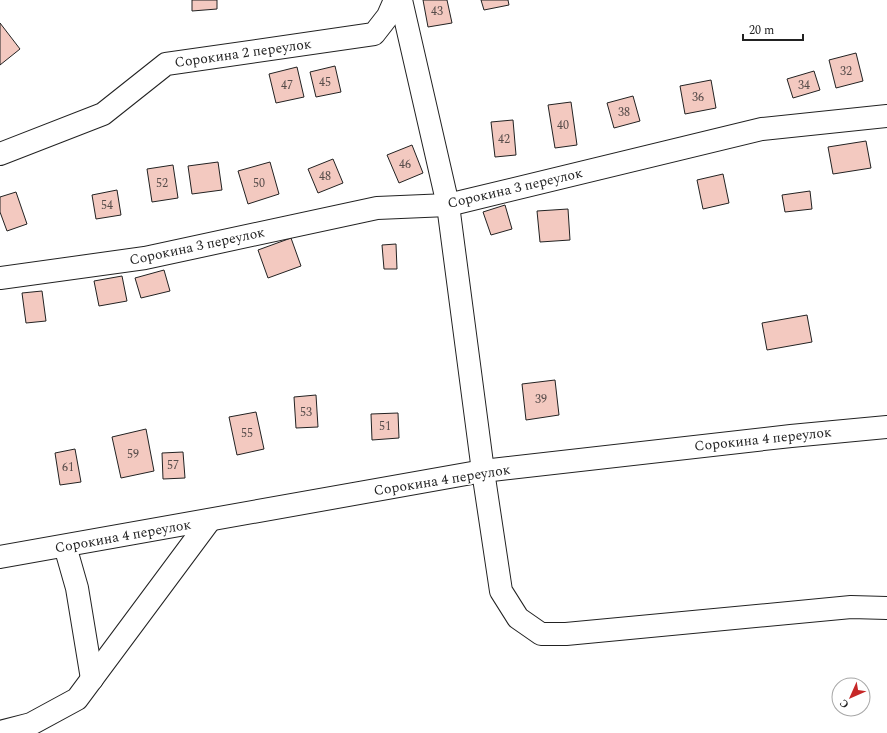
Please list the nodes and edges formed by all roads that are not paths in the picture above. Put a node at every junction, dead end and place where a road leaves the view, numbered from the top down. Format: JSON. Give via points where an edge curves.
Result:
{"nodes":[{"id":1,"x":395,"y":0,"type":"edge"},
{"id":2,"x":401,"y":0,"type":"edge"},
{"id":3,"x":887,"y":116,"type":"edge"},
{"id":4,"x":0,"y":154,"type":"edge"},
{"id":5,"x":448,"y":205,"type":"junction"},
{"id":6,"x":0,"y":278,"type":"edge"},
{"id":7,"x":887,"y":427,"type":"edge"},
{"id":8,"x":483,"y":471,"type":"junction"},
{"id":9,"x":210,"y":520,"type":"junction"},
{"id":10,"x":65,"y":546,"type":"junction"},
{"id":11,"x":0,"y":557,"type":"edge"},
{"id":12,"x":887,"y":608,"type":"edge"},
{"id":13,"x":92,"y":679,"type":"junction"},
{"id":14,"x":0,"y":732,"type":"edge"}],
"edges":[{"from":1,"to":4,"type":"street","name":"Сорокина 2 переулок","via":[[388,16],[374,34],[166,64],[103,114]]},
{"from":2,"to":5,"type":"street"},
{"from":3,"to":5,"type":"street","name":"Сорокина 3 переулок","via":[[762,129]]},
{"from":5,"to":6,"type":"street","name":"Сорокина 3 переулок","via":[[377,208],[145,258]]},
{"from":5,"to":8,"type":"street"},
{"from":7,"to":8,"type":"street","name":"Сорокина 4 переулок"},
{"from":8,"to":9,"type":"street","name":"Сорокина 4 переулок"},
{"from":8,"to":12,"type":"street","via":[[501,591],[518,618],[541,634],[566,634],[851,607]]},
{"from":9,"to":10,"type":"street","name":"Сорокина 4 переулок"},
{"from":9,"to":13,"type":"street"},
{"from":10,"to":11,"type":"street","name":"Сорокина 4 переулок"},
{"from":10,"to":13,"type":"street","via":[[77,588]]},
{"from":13,"to":14,"type":"street","via":[[77,699],[31,724]]}]}
